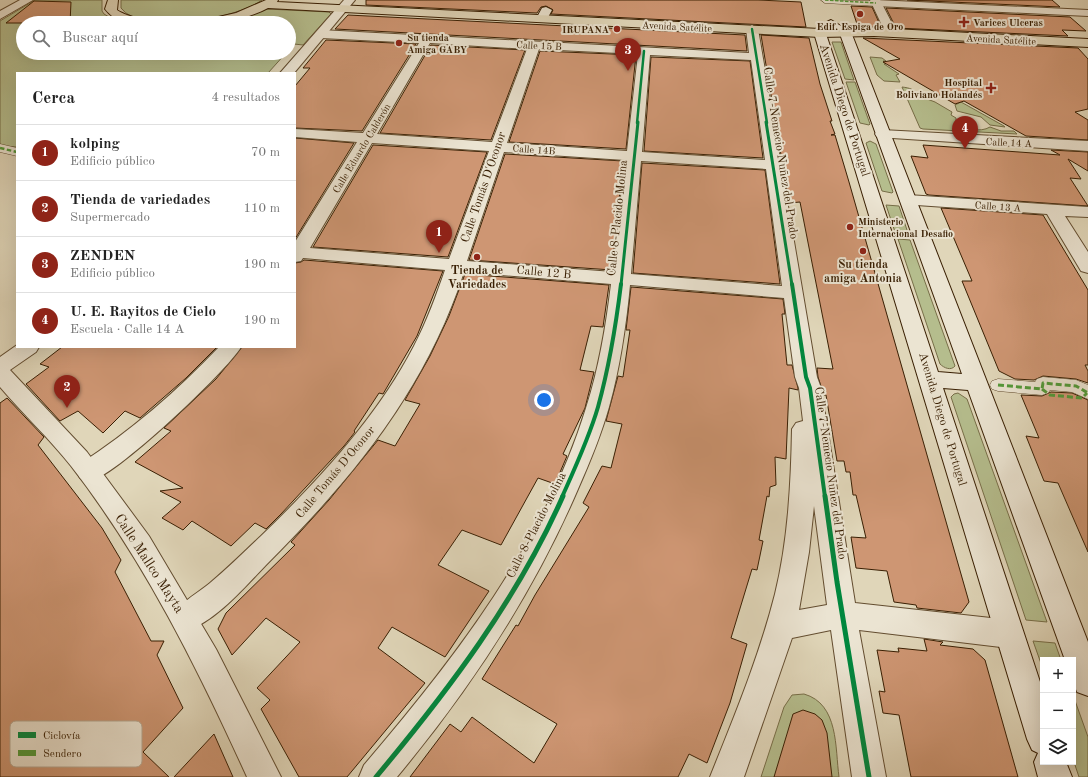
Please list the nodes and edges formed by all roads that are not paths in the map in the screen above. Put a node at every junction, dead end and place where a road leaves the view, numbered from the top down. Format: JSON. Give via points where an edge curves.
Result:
{"nodes":[{"id":1,"x":28,"y":0,"type":"edge"},
{"id":2,"x":113,"y":0,"type":"edge"},
{"id":3,"x":825,"y":0,"type":"edge"},
{"id":4,"x":876,"y":1,"type":"edge"},
{"id":5,"x":347,"y":2,"type":"edge"},
{"id":6,"x":270,"y":3,"type":"edge"},
{"id":7,"x":975,"y":4,"type":"edge"},
{"id":8,"x":1088,"y":13,"type":"edge"},
{"id":9,"x":0,"y":16,"type":"edge"},
{"id":10,"x":119,"y":16,"type":"edge"},
{"id":11,"x":238,"y":16,"type":"edge"},
{"id":12,"x":831,"y":24,"type":"junction"},
{"id":13,"x":752,"y":25,"type":"junction"},
{"id":14,"x":889,"y":30,"type":"junction"},
{"id":15,"x":844,"y":32,"type":"junction"},
{"id":16,"x":820,"y":33,"type":"junction"},
{"id":17,"x":321,"y":34,"type":"junction"},
{"id":18,"x":1088,"y":36,"type":"edge"},
{"id":19,"x":427,"y":39,"type":"junction"},
{"id":20,"x":1088,"y":43,"type":"edge"},
{"id":21,"x":534,"y":45,"type":"junction"},
{"id":22,"x":644,"y":51,"type":"junction"},
{"id":23,"x":756,"y":57,"type":"junction"},
{"id":24,"x":288,"y":72,"type":"edge"},
{"id":25,"x":296,"y":133,"type":"edge"},
{"id":26,"x":852,"y":133,"type":"junction"},
{"id":27,"x":882,"y":134,"type":"junction"},
{"id":28,"x":367,"y":138,"type":"junction"},
{"id":29,"x":498,"y":146,"type":"junction"},
{"id":30,"x":1088,"y":146,"type":"edge"},
{"id":31,"x":633,"y":156,"type":"junction"},
{"id":32,"x":773,"y":165,"type":"junction"},
{"id":33,"x":890,"y":198,"type":"junction"},
{"id":34,"x":1053,"y":210,"type":"junction"},
{"id":35,"x":1088,"y":212,"type":"edge"},
{"id":36,"x":296,"y":254,"type":"edge"},
{"id":37,"x":456,"y":265,"type":"junction"},
{"id":38,"x":1088,"y":267,"type":"edge"},
{"id":39,"x":621,"y":278,"type":"junction"},
{"id":40,"x":793,"y":293,"type":"junction"},
{"id":41,"x":28,"y":348,"type":"edge"},
{"id":42,"x":230,"y":348,"type":"edge"},
{"id":43,"x":0,"y":368,"type":"edge"},
{"id":44,"x":0,"y":373,"type":"edge"},
{"id":45,"x":806,"y":377,"type":"junction"},
{"id":46,"x":930,"y":379,"type":"junction"},
{"id":47,"x":987,"y":384,"type":"junction"},
{"id":48,"x":1087,"y":393,"type":"edge"},
{"id":49,"x":88,"y":471,"type":"junction"},
{"id":50,"x":842,"y":615,"type":"junction"},
{"id":51,"x":185,"y":619,"type":"junction"},
{"id":52,"x":780,"y":627,"type":"junction"},
{"id":53,"x":1009,"y":634,"type":"junction"},
{"id":54,"x":1088,"y":681,"type":"edge"},
{"id":55,"x":1040,"y":730,"type":"edge"},
{"id":56,"x":1051,"y":765,"type":"edge"},
{"id":57,"x":264,"y":777,"type":"edge"},
{"id":58,"x":376,"y":777,"type":"edge"},
{"id":59,"x":727,"y":777,"type":"edge"},
{"id":60,"x":869,"y":777,"type":"edge"},
{"id":61,"x":1055,"y":777,"type":"edge"}],
"edges":[{"from":1,"to":9,"type":"street"},
{"from":2,"to":10,"type":"main road","via":[[111,9]]},
{"from":3,"to":4,"type":"street"},
{"from":4,"to":7,"type":"street"},
{"from":4,"to":14,"type":"street"},
{"from":5,"to":6,"type":"main road","name":"Avenida Satélite"},
{"from":5,"to":13,"type":"main road","name":"Avenida Satélite"},
{"from":5,"to":17,"type":"street"},
{"from":6,"to":11,"type":"main road"},
{"from":7,"to":8,"type":"street"},
{"from":12,"to":13,"type":"main road","name":"Avenida Satélite"},
{"from":12,"to":14,"type":"main road","name":"Avenida Satélite"},
{"from":12,"to":15,"type":"street","name":"Avenida Diego de Portugal"},
{"from":12,"to":16,"type":"street","name":"Avenida Diego de Portugal"},
{"from":13,"to":16,"type":"main road","name":"Avenida Satélite"},
{"from":13,"to":23,"type":"street","name":"Calle 7-Nemecio Nuñez del Prado"},
{"from":14,"to":15,"type":"main road","name":"Avenida Satélite"},
{"from":14,"to":18,"type":"main road","name":"Avenida Satélite"},
{"from":14,"to":20,"type":"main road","name":"Avenida Satélite"},
{"from":15,"to":16,"type":"main road","name":"Avenida Satélite"},
{"from":15,"to":27,"type":"street","name":"Avenida Diego de Portugal"},
{"from":16,"to":26,"type":"street","name":"Avenida Diego de Portugal"},
{"from":17,"to":19,"type":"street","name":"Calle 15 B"},
{"from":17,"to":24,"type":"street"},
{"from":19,"to":21,"type":"street","name":"Calle 15 B"},
{"from":19,"to":28,"type":"street","name":"Calle Eduardo Calderón"},
{"from":21,"to":22,"type":"street","name":"Calle 15 B"},
{"from":21,"to":29,"type":"street","name":"Calle Tomás D'Oconor"},
{"from":22,"to":23,"type":"street","name":"Calle 15 B"},
{"from":22,"to":31,"type":"street","name":"Calle 8-Placido Molina"},
{"from":23,"to":32,"type":"street","name":"Calle 7-Nemecio Nuñez del Prado"},
{"from":25,"to":28,"type":"street","name":"Calle 14B"},
{"from":26,"to":27,"type":"street","name":"Calle 14 A"},
{"from":26,"to":33,"type":"street","name":"Avenida Diego de Portugal"},
{"from":27,"to":30,"type":"street","name":"Calle 14 A"},
{"from":27,"to":33,"type":"street","name":"Avenida Diego de Portugal"},
{"from":28,"to":29,"type":"street","name":"Calle 14B"},
{"from":28,"to":36,"type":"street","name":"Calle Eduardo Calderón"},
{"from":29,"to":31,"type":"street","name":"Calle 14B"},
{"from":29,"to":37,"type":"street","name":"Calle Tomás D'Oconor"},
{"from":31,"to":32,"type":"street","name":"Calle 14B"},
{"from":31,"to":39,"type":"street","name":"Calle 8-Placido Molina"},
{"from":32,"to":40,"type":"street","name":"Calle 7-Nemecio Nuñez del Prado"},
{"from":33,"to":34,"type":"street","name":"Calle 13 A"},
{"from":33,"to":46,"type":"street","name":"Avenida Diego de Portugal"},
{"from":33,"to":47,"type":"street","name":"Avenida Diego de Portugal"},
{"from":34,"to":35,"type":"street","name":"Calle 13 A"},
{"from":34,"to":38,"type":"street"},
{"from":36,"to":37,"type":"street","name":"Calle 12 B"},
{"from":37,"to":39,"type":"street","name":"Calle 12 B"},
{"from":37,"to":51,"type":"street","name":"Calle Tomás D'Oconor","via":[[417,361],[388,407],[351,456],[299,517],[209,603]]},
{"from":39,"to":40,"type":"street","name":"Calle 12 B"},
{"from":39,"to":58,"type":"street","name":"Calle 8-Placido Molina","via":[[612,341],[598,406],[587,440],[561,501],[520,579],[476,649],[410,737]]},
{"from":40,"to":45,"type":"street","name":"Calle 7-Nemecio Nuñez del Prado"},
{"from":41,"to":43,"type":"street"},
{"from":42,"to":49,"type":"street","via":[[162,416],[112,456]]},
{"from":44,"to":49,"type":"street","name":"Calle Mallco Mayta"},
{"from":45,"to":50,"type":"street","name":"Calle 7-Nemecio Nuñez del Prado","via":[[810,388]]},
{"from":45,"to":52,"type":"street","via":[[801,515],[789,592]]},
{"from":46,"to":47,"type":"street"},
{"from":46,"to":53,"type":"street","name":"Avenida Diego de Portugal"},
{"from":47,"to":48,"type":"street","via":[[1042,389],[1050,396],[1082,398]]},
{"from":47,"to":54,"type":"street","name":"Avenida Diego de Portugal"},
{"from":49,"to":51,"type":"street","name":"Calle Mallco Mayta"},
{"from":50,"to":52,"type":"street"},
{"from":50,"to":53,"type":"street"},
{"from":50,"to":60,"type":"street","name":"Calle 7-Nemecio Nuñez del Prado"},
{"from":51,"to":57,"type":"street","name":"Calle Mallco Mayta"},
{"from":52,"to":59,"type":"street","via":[[767,671]]},
{"from":53,"to":55,"type":"street","name":"Avenida Diego de Portugal"},
{"from":56,"to":61,"type":"street"}]}
